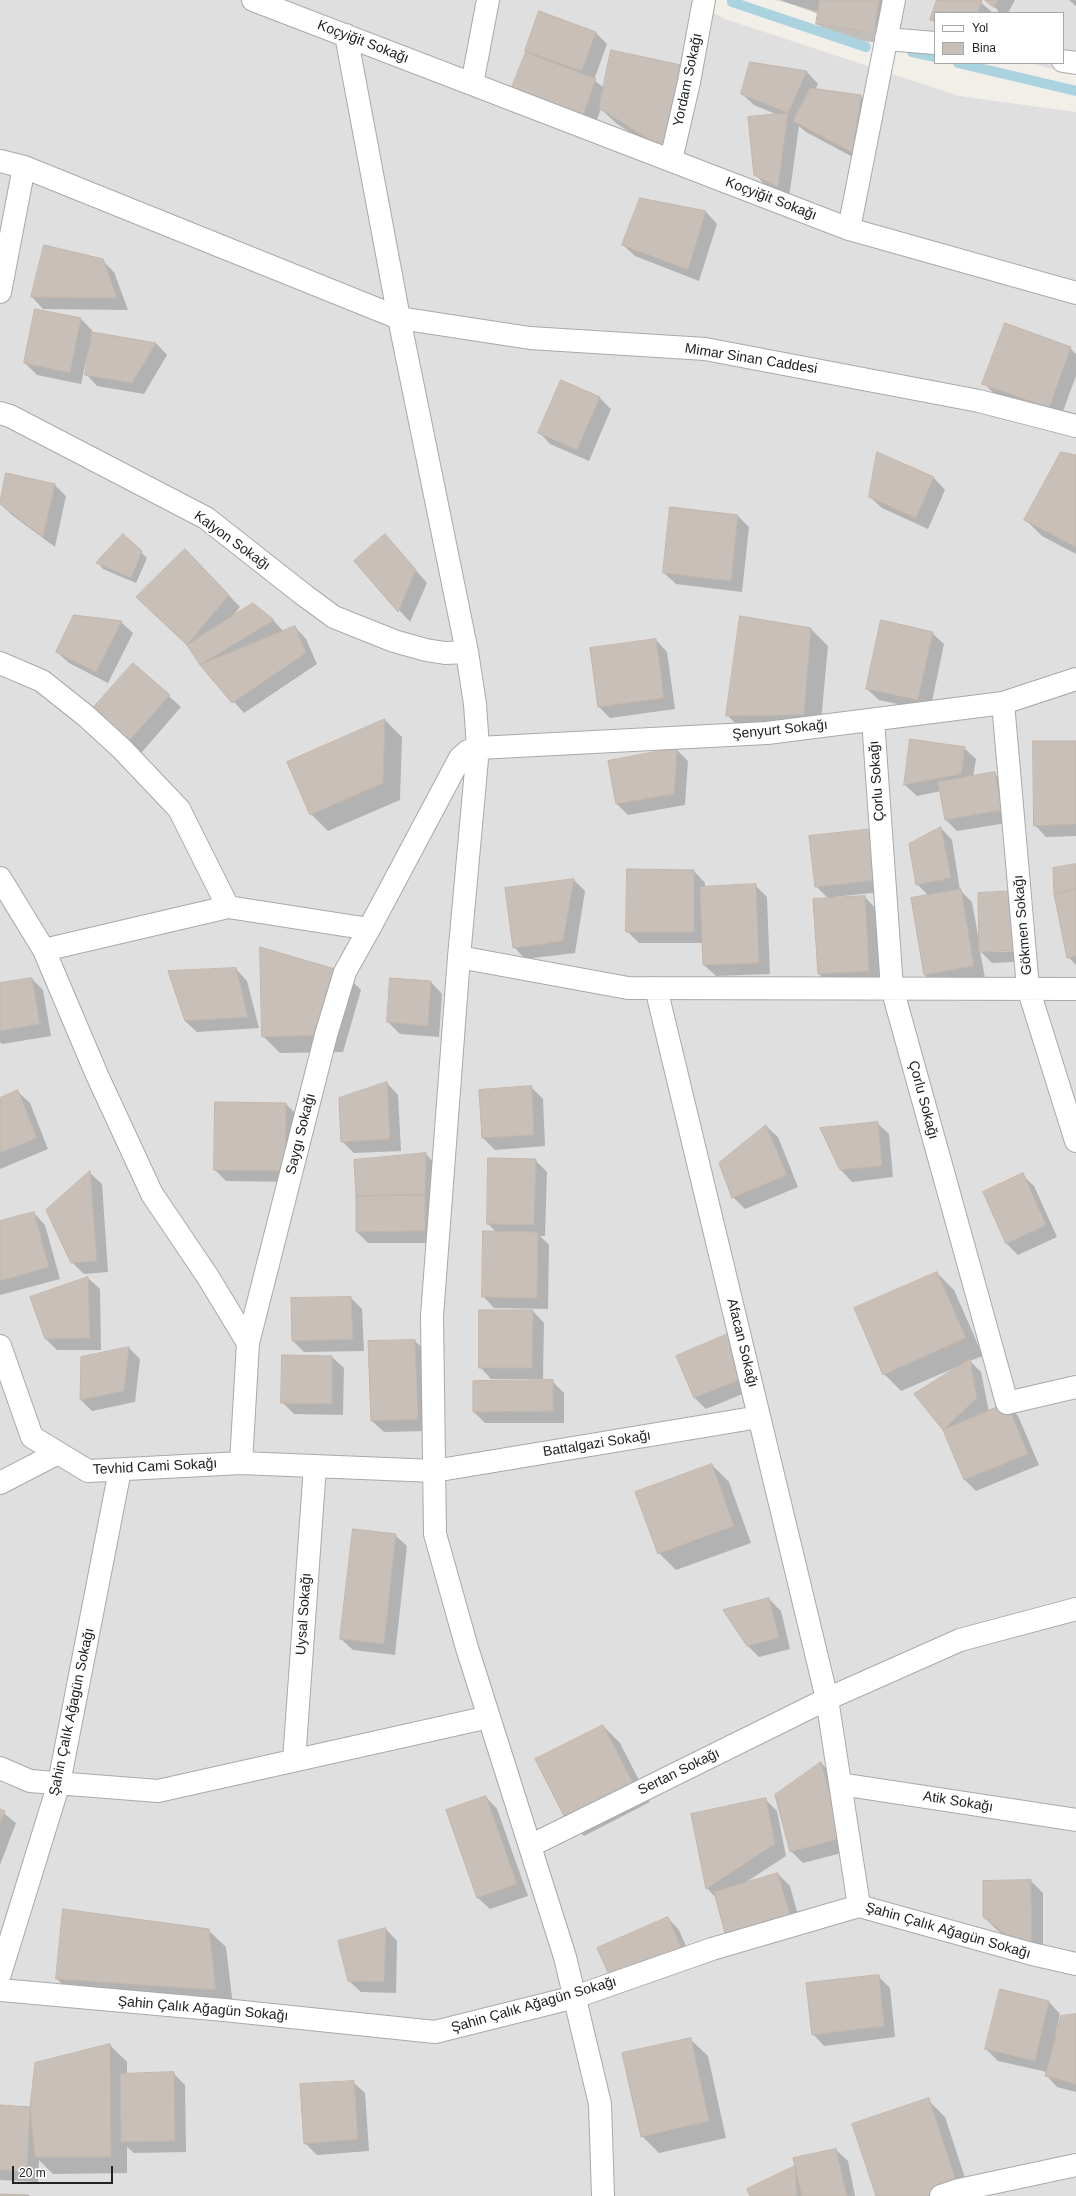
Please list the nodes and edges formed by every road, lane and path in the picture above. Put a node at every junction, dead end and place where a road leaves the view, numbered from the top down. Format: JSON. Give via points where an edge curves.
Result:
{"nodes":[{"id":1,"x":253,"y":0,"type":"edge"},
{"id":2,"x":488,"y":0,"type":"edge"},
{"id":3,"x":704,"y":0,"type":"edge"},
{"id":4,"x":894,"y":0,"type":"edge"},
{"id":5,"x":346,"y":35,"type":"junction"},
{"id":6,"x":886,"y":39,"type":"junction"},
{"id":7,"x":934,"y":43,"type":"edge"},
{"id":8,"x":1064,"y":61,"type":"edge"},
{"id":9,"x":1076,"y":63,"type":"edge"},
{"id":10,"x":472,"y":84,"type":"junction"},
{"id":11,"x":671,"y":160,"type":"junction"},
{"id":12,"x":0,"y":161,"type":"edge"},
{"id":13,"x":24,"y":167,"type":"junction"},
{"id":14,"x":848,"y":229,"type":"junction"},
{"id":15,"x":0,"y":292,"type":"edge"},
{"id":16,"x":1076,"y":293,"type":"edge"},
{"id":17,"x":399,"y":318,"type":"junction"},
{"id":18,"x":0,"y":414,"type":"edge"},
{"id":19,"x":1076,"y":426,"type":"edge"},
{"id":20,"x":467,"y":652,"type":"junction"},
{"id":21,"x":0,"y":662,"type":"edge"},
{"id":22,"x":1076,"y":679,"type":"edge"},
{"id":23,"x":1003,"y":703,"type":"junction"},
{"id":24,"x":873,"y":720,"type":"junction"},
{"id":25,"x":478,"y":748,"type":"junction"},
{"id":26,"x":0,"y":878,"type":"edge"},
{"id":27,"x":228,"y":908,"type":"junction"},
{"id":28,"x":368,"y":929,"type":"junction"},
{"id":29,"x":44,"y":950,"type":"junction"},
{"id":30,"x":459,"y":957,"type":"junction"},
{"id":31,"x":656,"y":988,"type":"junction"},
{"id":32,"x":892,"y":988,"type":"junction"},
{"id":33,"x":1028,"y":988,"type":"junction"},
{"id":34,"x":1076,"y":989,"type":"edge"},
{"id":35,"x":1076,"y":1141,"type":"edge"},
{"id":36,"x":248,"y":1344,"type":"junction"},
{"id":37,"x":0,"y":1346,"type":"edge"},
{"id":38,"x":1076,"y":1387,"type":"edge"},
{"id":39,"x":760,"y":1417,"type":"junction"},
{"id":40,"x":58,"y":1453,"type":"junction"},
{"id":41,"x":241,"y":1463,"type":"junction"},
{"id":42,"x":314,"y":1466,"type":"junction"},
{"id":43,"x":120,"y":1470,"type":"junction"},
{"id":44,"x":434,"y":1471,"type":"junction"},
{"id":45,"x":0,"y":1483,"type":"edge"},
{"id":46,"x":1076,"y":1609,"type":"edge"},
{"id":47,"x":827,"y":1698,"type":"junction"},
{"id":48,"x":489,"y":1717,"type":"junction"},
{"id":49,"x":294,"y":1761,"type":"junction"},
{"id":50,"x":0,"y":1768,"type":"edge"},
{"id":51,"x":60,"y":1783,"type":"junction"},
{"id":52,"x":840,"y":1784,"type":"junction"},
{"id":53,"x":1076,"y":1820,"type":"edge"},
{"id":54,"x":530,"y":1846,"type":"junction"},
{"id":55,"x":859,"y":1906,"type":"junction"},
{"id":56,"x":1076,"y":1964,"type":"edge"},
{"id":57,"x":0,"y":1974,"type":"edge"},
{"id":58,"x":0,"y":1990,"type":"edge"},
{"id":59,"x":575,"y":1997,"type":"junction"},
{"id":60,"x":1076,"y":2165,"type":"edge"},
{"id":61,"x":603,"y":2196,"type":"edge"},
{"id":62,"x":941,"y":2196,"type":"edge"}],
"edges":[{"from":1,"to":5,"type":"street","name":"Koçyiğit Sokağı"},
{"from":2,"to":10,"type":"street"},
{"from":3,"to":11,"type":"street","name":"Yordam Sokağı"},
{"from":4,"to":6,"type":"street"},
{"from":5,"to":10,"type":"street","name":"Koçyiğit Sokağı"},
{"from":5,"to":17,"type":"street"},
{"from":6,"to":7,"type":"street"},
{"from":6,"to":14,"type":"street"},
{"from":8,"to":9,"type":"street"},
{"from":10,"to":11,"type":"street","name":"Koçyiğit Sokağı"},
{"from":11,"to":14,"type":"street","name":"Koçyiğit Sokağı"},
{"from":12,"to":13,"type":"street","name":"Mimar Sinan Caddesi"},
{"from":13,"to":15,"type":"street"},
{"from":13,"to":17,"type":"street","name":"Mimar Sinan Caddesi"},
{"from":14,"to":16,"type":"street","name":"Koçyiğit Sokağı"},
{"from":17,"to":19,"type":"street","name":"Mimar Sinan Caddesi","via":[[530,338],[705,349],[978,400]]},
{"from":17,"to":20,"type":"street"},
{"from":18,"to":20,"type":"street","name":"Kalyon Sokağı","via":[[10,416],[206,518],[334,617],[394,641],[426,650],[445,653]]},
{"from":20,"to":25,"type":"street","via":[[476,704]]},
{"from":21,"to":27,"type":"street","via":[[42,682],[86,716],[122,749],[179,809]]},
{"from":22,"to":23,"type":"street","name":"Şenyurt Sokağı"},
{"from":23,"to":24,"type":"street","name":"Şenyurt Sokağı"},
{"from":23,"to":33,"type":"street","name":"Gökmen Sokağı"},
{"from":24,"to":25,"type":"street","name":"Şenyurt Sokağı","via":[[767,734]]},
{"from":24,"to":32,"type":"street","name":"Çorlu Sokağı"},
{"from":25,"to":28,"type":"street","name":"Saygı Sokağı","via":[[468,751],[460,758]]},
{"from":25,"to":30,"type":"street"},
{"from":26,"to":29,"type":"street"},
{"from":27,"to":28,"type":"street"},
{"from":27,"to":29,"type":"street"},
{"from":28,"to":36,"type":"street","name":"Saygı Sokağı","via":[[345,972],[326,1035]]},
{"from":29,"to":36,"type":"street","via":[[96,1075],[152,1194],[208,1277]]},
{"from":30,"to":31,"type":"street","via":[[628,988]]},
{"from":30,"to":44,"type":"street","via":[[432,1316]]},
{"from":31,"to":32,"type":"street"},
{"from":31,"to":39,"type":"street","name":"Afacan Sokağı"},
{"from":32,"to":33,"type":"street"},
{"from":32,"to":38,"type":"street","name":"Çorlu Sokağı","via":[[1007,1403]]},
{"from":33,"to":34,"type":"street"},
{"from":33,"to":35,"type":"street","name":"Gökmen Sokağı"},
{"from":36,"to":41,"type":"street","name":"Saygı Sokağı"},
{"from":37,"to":40,"type":"street","name":"Tevhid Cami Sokağı","via":[[32,1437]]},
{"from":39,"to":44,"type":"street","name":"Battalgazi Sokağı"},
{"from":39,"to":47,"type":"street","name":"Afacan Sokağı"},
{"from":40,"to":43,"type":"street","name":"Tevhid Cami Sokağı","via":[[88,1471]]},
{"from":40,"to":45,"type":"street"},
{"from":41,"to":42,"type":"street","name":"Tevhid Cami Sokağı"},
{"from":41,"to":43,"type":"street","name":"Tevhid Cami Sokağı"},
{"from":42,"to":44,"type":"street","name":"Battalgazi Sokağı"},
{"from":42,"to":49,"type":"street","name":"Uysal Sokağı"},
{"from":43,"to":51,"type":"street","name":"Şahin Çalık Ağagün Sokağı"},
{"from":44,"to":48,"type":"street","via":[[435,1534]]},
{"from":46,"to":47,"type":"street","name":"Sertan Sokağı","via":[[960,1640]]},
{"from":47,"to":52,"type":"street","name":"Afacan Sokağı"},
{"from":47,"to":54,"type":"street","name":"Sertan Sokağı"},
{"from":48,"to":49,"type":"street"},
{"from":48,"to":54,"type":"street"},
{"from":49,"to":51,"type":"street","via":[[158,1791]]},
{"from":50,"to":51,"type":"street","via":[[30,1781]]},
{"from":51,"to":57,"type":"street","name":"Şahin Çalık Ağagün Sokağı"},
{"from":52,"to":53,"type":"street","name":"Atik Sokağı"},
{"from":52,"to":55,"type":"street","name":"Afacan Sokağı"},
{"from":54,"to":59,"type":"street","via":[[566,1957]]},
{"from":55,"to":56,"type":"street","name":"Şahin Çalık Ağagün Sokağı"},
{"from":55,"to":59,"type":"street","name":"Şahin Çalık Ağagün Sokağı","via":[[712,1949]]},
{"from":58,"to":59,"type":"street","name":"Şahin Çalık Ağagün Sokağı","via":[[435,2032]]},
{"from":59,"to":61,"type":"street","via":[[600,2104]]},
{"from":60,"to":62,"type":"street"}]}
